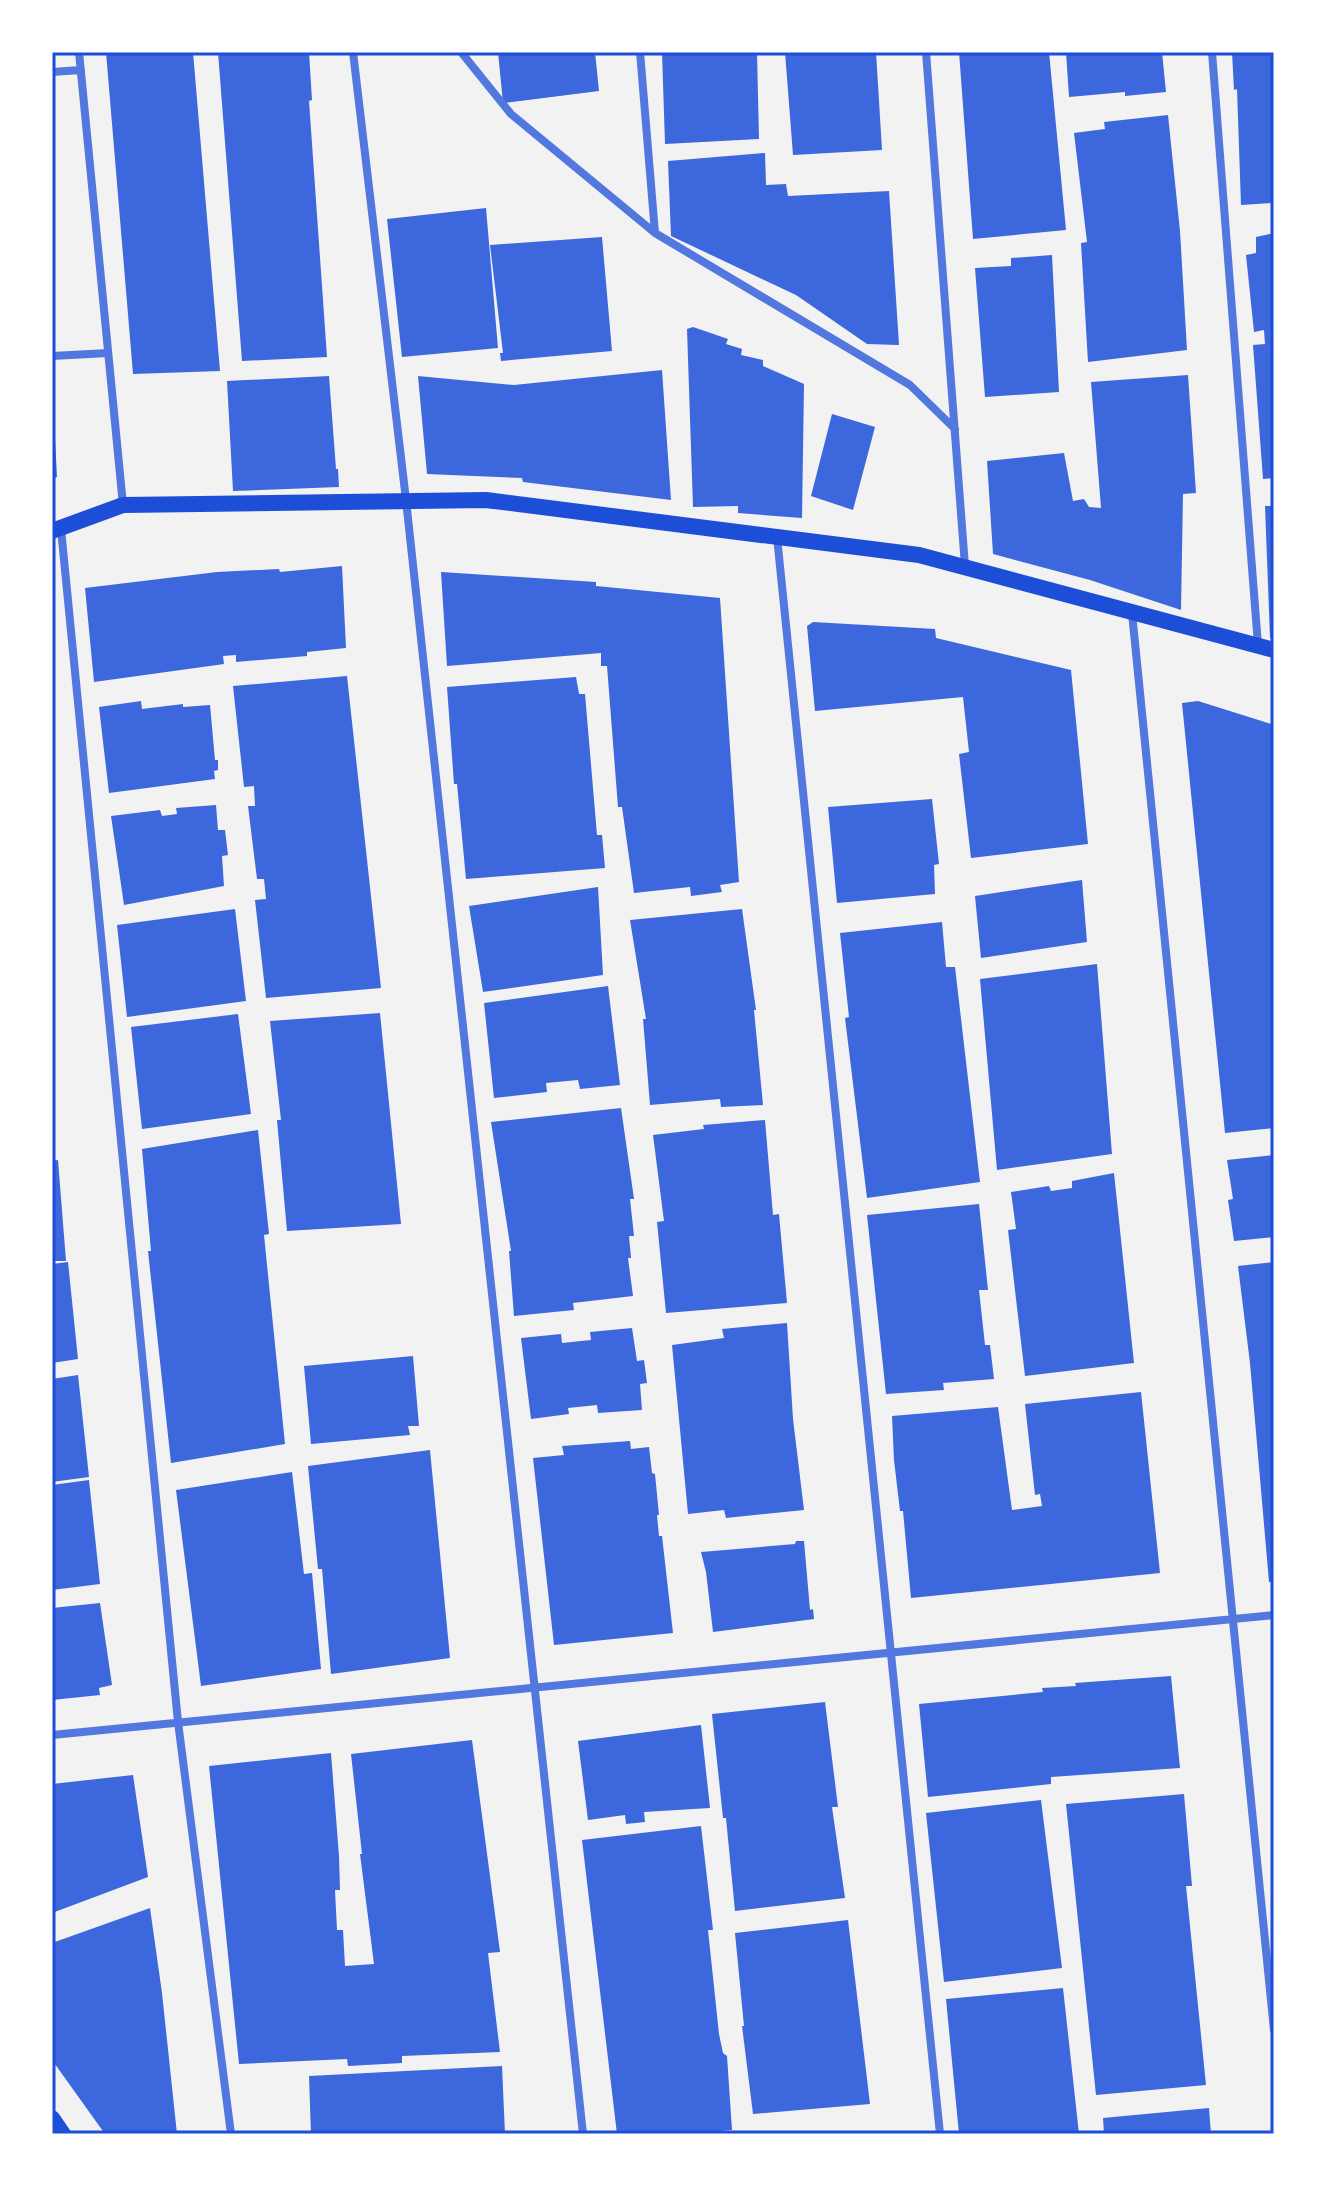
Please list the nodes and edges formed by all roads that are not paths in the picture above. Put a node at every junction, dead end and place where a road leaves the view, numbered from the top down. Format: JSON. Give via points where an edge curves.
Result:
{"nodes":[{"id":1,"x":79,"y":52,"type":"edge"},
{"id":2,"x":353,"y":52,"type":"edge"},
{"id":3,"x":461,"y":52,"type":"edge"},
{"id":4,"x":640,"y":52,"type":"edge"},
{"id":5,"x":926,"y":52,"type":"edge"},
{"id":6,"x":1212,"y":52,"type":"edge"},
{"id":7,"x":81,"y":70,"type":"junction"},
{"id":8,"x":52,"y":72,"type":"edge"},
{"id":9,"x":655,"y":233,"type":"junction"},
{"id":10,"x":108,"y":353,"type":"junction"},
{"id":11,"x":52,"y":356,"type":"edge"},
{"id":12,"x":955,"y":429,"type":"junction"},
{"id":13,"x":406,"y":500,"type":"junction"},
{"id":14,"x":123,"y":505,"type":"junction"},
{"id":15,"x":56,"y":530,"type":"edge"},
{"id":16,"x":777,"y":537,"type":"junction"},
{"id":17,"x":965,"y":567,"type":"junction"},
{"id":18,"x":1132,"y":612,"type":"junction"},
{"id":19,"x":1266,"y":648,"type":"edge"},
{"id":20,"x":1274,"y":1615,"type":"edge"},
{"id":21,"x":1233,"y":1619,"type":"junction"},
{"id":22,"x":891,"y":1653,"type":"junction"},
{"id":23,"x":536,"y":1688,"type":"junction"},
{"id":24,"x":178,"y":1722,"type":"junction"},
{"id":25,"x":52,"y":1735,"type":"edge"},
{"id":26,"x":1274,"y":2030,"type":"edge"},
{"id":27,"x":52,"y":2118,"type":"edge"},
{"id":28,"x":63,"y":2134,"type":"edge"},
{"id":29,"x":231,"y":2134,"type":"edge"},
{"id":30,"x":583,"y":2134,"type":"edge"},
{"id":31,"x":940,"y":2134,"type":"edge"}],
"edges":[{"from":1,"to":7,"type":"street"},
{"from":2,"to":13,"type":"street"},
{"from":3,"to":9,"type":"street","via":[[511,114]]},
{"from":4,"to":9,"type":"street"},
{"from":5,"to":12,"type":"street"},
{"from":6,"to":19,"type":"street"},
{"from":7,"to":8,"type":"street"},
{"from":7,"to":10,"type":"street"},
{"from":9,"to":12,"type":"street","via":[[910,385]]},
{"from":10,"to":11,"type":"street"},
{"from":10,"to":14,"type":"street"},
{"from":12,"to":17,"type":"street"},
{"from":13,"to":14,"type":"main road"},
{"from":13,"to":16,"type":"main road","via":[[486,500]]},
{"from":13,"to":23,"type":"street"},
{"from":14,"to":15,"type":"main road"},
{"from":15,"to":24,"type":"street"},
{"from":16,"to":17,"type":"main road","via":[[919,555]]},
{"from":16,"to":22,"type":"street"},
{"from":17,"to":18,"type":"main road"},
{"from":18,"to":19,"type":"main road"},
{"from":18,"to":21,"type":"street"},
{"from":20,"to":21,"type":"street"},
{"from":21,"to":22,"type":"street"},
{"from":21,"to":26,"type":"street"},
{"from":22,"to":23,"type":"street"},
{"from":22,"to":31,"type":"street"},
{"from":23,"to":24,"type":"street"},
{"from":23,"to":30,"type":"street"},
{"from":24,"to":25,"type":"street"},
{"from":24,"to":29,"type":"street"},
{"from":27,"to":28,"type":"main road"}]}
